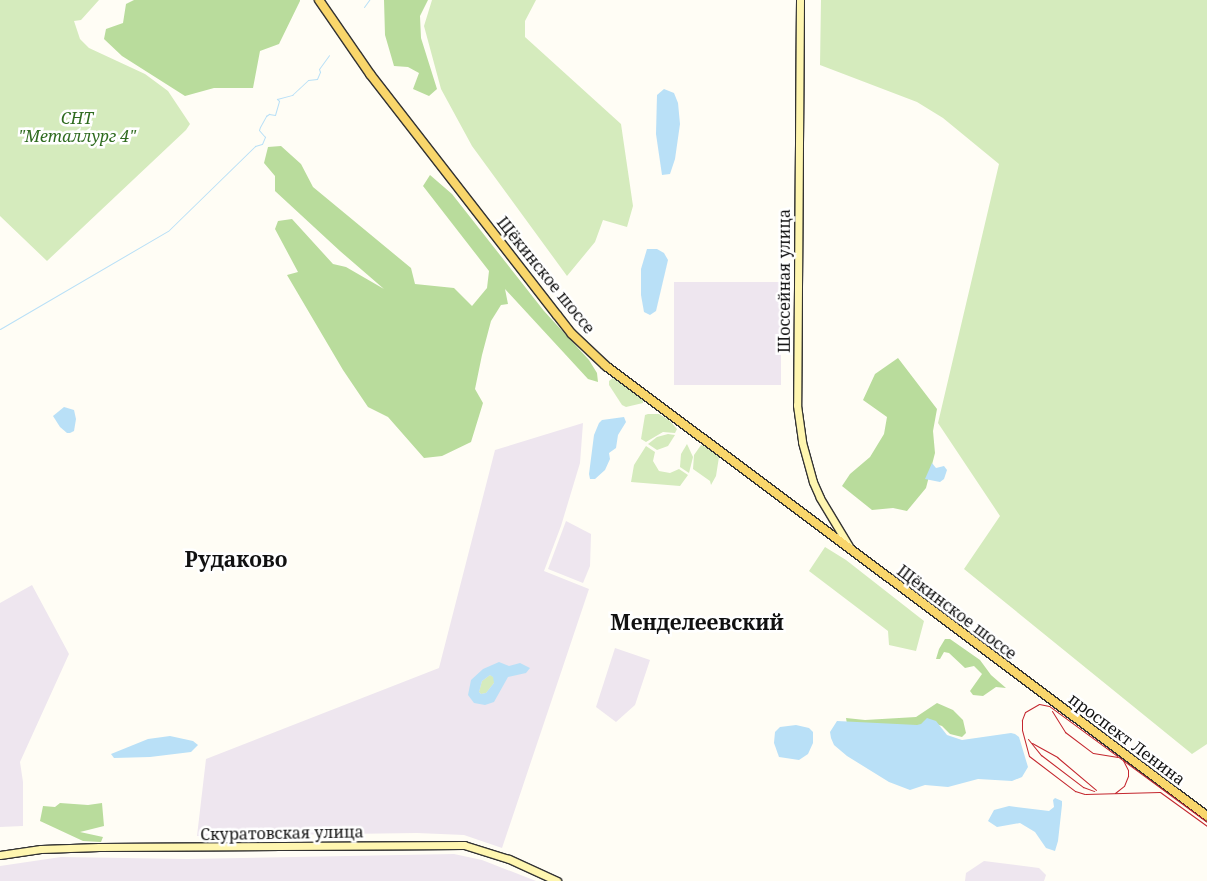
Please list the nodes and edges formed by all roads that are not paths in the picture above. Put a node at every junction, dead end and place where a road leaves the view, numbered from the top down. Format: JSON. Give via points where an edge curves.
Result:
{"nodes":[{"id":1,"x":318,"y":0,"type":"edge"},
{"id":2,"x":800,"y":0,"type":"edge"},
{"id":3,"x":852,"y":551,"type":"junction"},
{"id":4,"x":1031,"y":685,"type":"joint"},
{"id":5,"x":1207,"y":816,"type":"edge"},
{"id":6,"x":0,"y":855,"type":"edge"},
{"id":7,"x":557,"y":881,"type":"edge"}],
"edges":[{"from":1,"to":3,"type":"main road","name":"Щёкинское шоссе","via":[[370,74],[572,334],[623,380]]},
{"from":2,"to":3,"type":"street","name":"Шоссейная улица","via":[[797,405],[802,442],[813,482]]},
{"from":3,"to":4,"type":"main road","name":"Щёкинское шоссе"},
{"from":4,"to":5,"type":"main road","name":"проспект Ленина"},
{"from":6,"to":7,"type":"street","name":"Скуратовская улица","via":[[40,849],[99,847],[464,845],[509,858]]}]}
